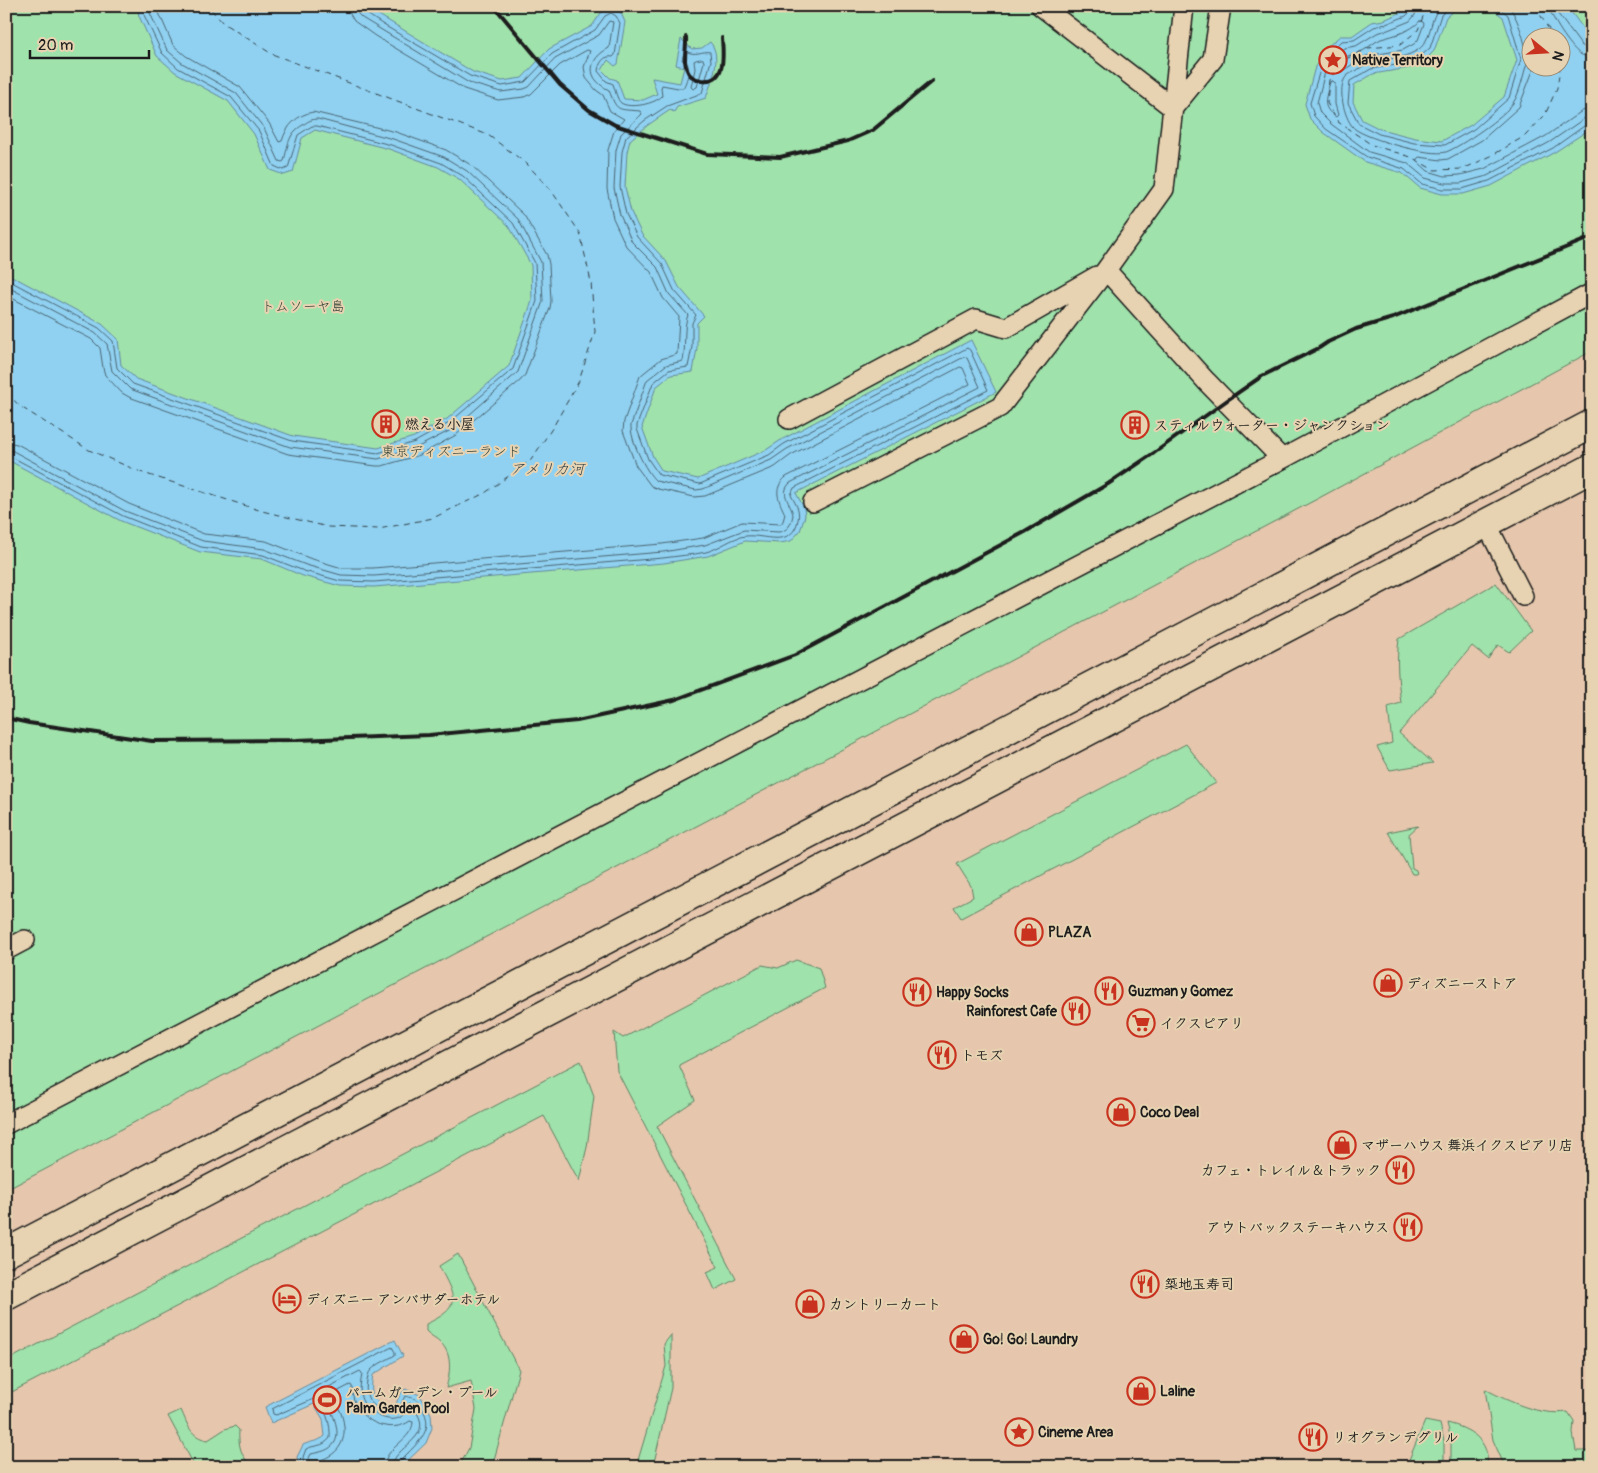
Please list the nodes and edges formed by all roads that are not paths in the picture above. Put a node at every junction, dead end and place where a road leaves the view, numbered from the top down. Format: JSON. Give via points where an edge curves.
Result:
{"nodes":[{"id":1,"x":1041,"y":6,"type":"edge"},
{"id":2,"x":1184,"y":6,"type":"edge"},
{"id":3,"x":1221,"y":6,"type":"edge"},
{"id":4,"x":1173,"y":108,"type":"junction"},
{"id":5,"x":1106,"y":270,"type":"junction"},
{"id":6,"x":1592,"y":293,"type":"edge"},
{"id":7,"x":788,"y":419,"type":"dead end"},
{"id":8,"x":1592,"y":424,"type":"edge"},
{"id":9,"x":1282,"y":459,"type":"junction"},
{"id":10,"x":1591,"y":469,"type":"edge"},
{"id":11,"x":813,"y":502,"type":"dead end"},
{"id":12,"x":1486,"y":523,"type":"junction"},
{"id":13,"x":1523,"y":596,"type":"dead end"},
{"id":14,"x":25,"y":940,"type":"dead end"},
{"id":15,"x":6,"y":950,"type":"edge"},
{"id":16,"x":6,"y":1123,"type":"edge"},
{"id":17,"x":6,"y":1253,"type":"edge"},
{"id":18,"x":6,"y":1296,"type":"edge"}],
"edges":[{"from":1,"to":4,"type":"lane"},
{"from":2,"to":4,"type":"lane"},
{"from":3,"to":4,"type":"lane","via":[[1213,59]]},
{"from":4,"to":5,"type":"lane","via":[[1164,189]]},
{"from":5,"to":7,"type":"lane","via":[[1006,328],[976,319]]},
{"from":5,"to":9,"type":"lane"},
{"from":5,"to":11,"type":"lane","via":[[1000,407]]},
{"from":6,"to":9,"type":"lane"},
{"from":8,"to":17,"type":"street"},
{"from":9,"to":16,"type":"lane"},
{"from":10,"to":12,"type":"street"},
{"from":12,"to":13,"type":"lane"},
{"from":12,"to":18,"type":"street"},
{"from":14,"to":15,"type":"lane"}]}
